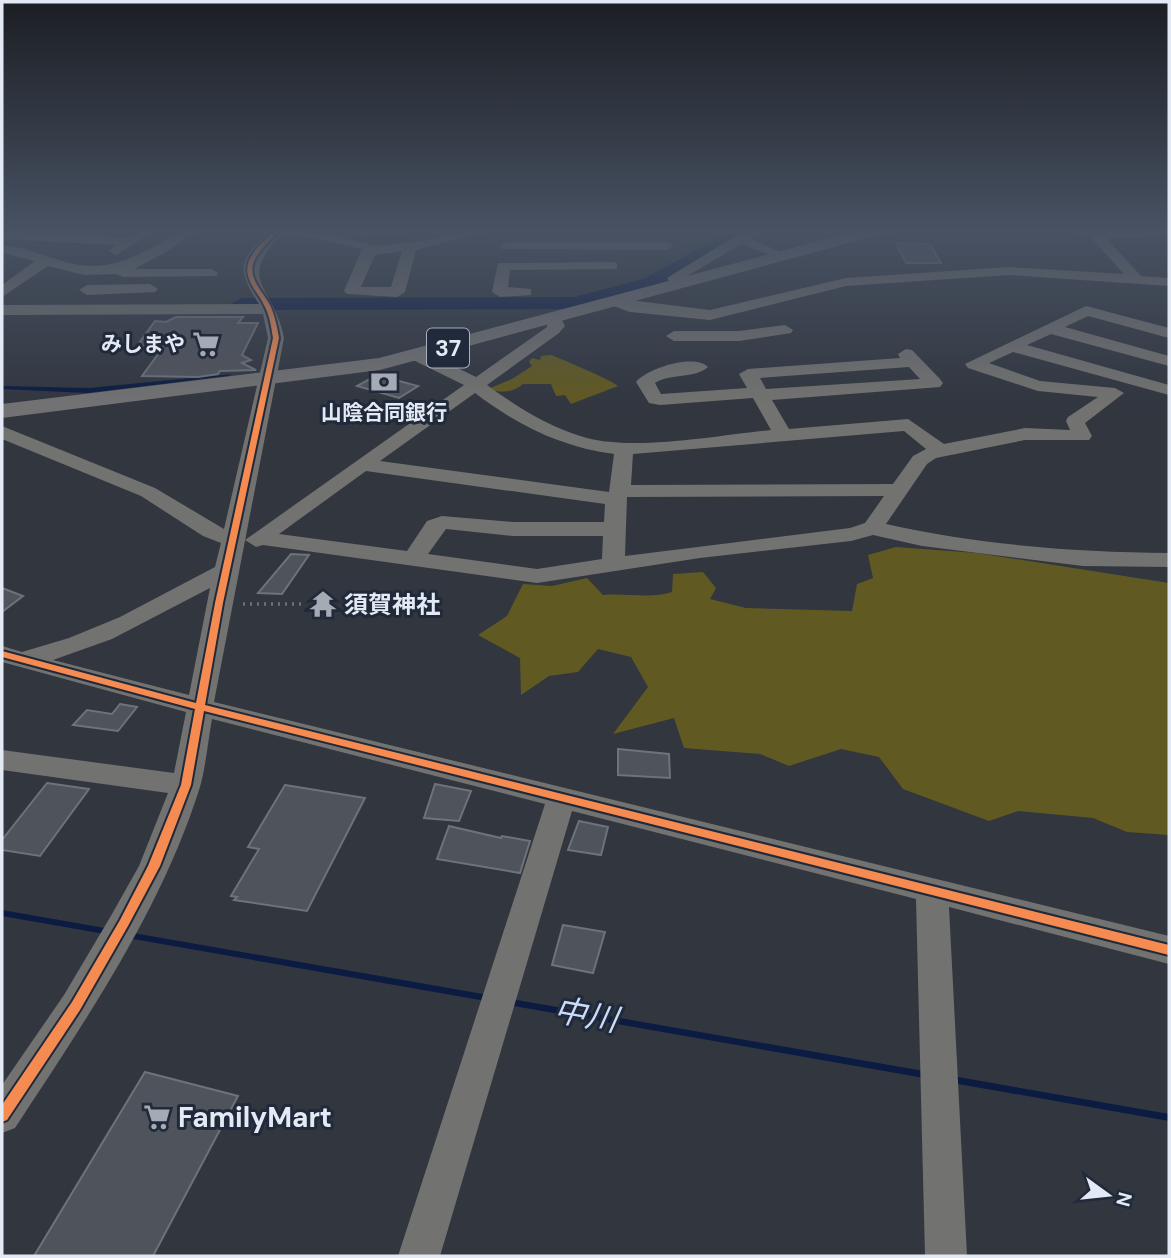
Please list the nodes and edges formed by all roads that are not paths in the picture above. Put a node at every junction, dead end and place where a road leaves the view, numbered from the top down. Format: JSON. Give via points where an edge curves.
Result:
{"nodes":[{"id":1,"x":255,"y":288,"type":"edge"},
{"id":2,"x":353,"y":288,"type":"edge"},
{"id":3,"x":398,"y":288,"type":"edge"},
{"id":4,"x":500,"y":288,"type":"edge"},
{"id":5,"x":615,"y":288,"type":"edge"},
{"id":6,"x":645,"y":288,"type":"edge"},
{"id":7,"x":831,"y":288,"type":"edge"},
{"id":8,"x":175,"y":289,"type":"dead end"},
{"id":9,"x":88,"y":290,"type":"joint"},
{"id":10,"x":526,"y":292,"type":"dead end"},
{"id":11,"x":621,"y":296,"type":"junction"},
{"id":12,"x":75,"y":303,"type":"dead end"},
{"id":13,"x":267,"y":306,"type":"junction"},
{"id":14,"x":2,"y":310,"type":"edge"},
{"id":15,"x":683,"y":313,"type":"junction"},
{"id":16,"x":554,"y":319,"type":"junction"},
{"id":17,"x":1049,"y":328,"type":"junction"},
{"id":18,"x":785,"y":330,"type":"dead end"},
{"id":19,"x":1169,"y":333,"type":"edge"},
{"id":20,"x":1011,"y":346,"type":"junction"},
{"id":21,"x":419,"y":356,"type":"junction"},
{"id":22,"x":1169,"y":361,"type":"edge"},
{"id":23,"x":699,"y":367,"type":"dead end"},
{"id":24,"x":267,"y":379,"type":"junction"},
{"id":25,"x":475,"y":385,"type":"junction"},
{"id":26,"x":1122,"y":387,"type":"junction"},
{"id":27,"x":1169,"y":390,"type":"edge"},
{"id":28,"x":760,"y":393,"type":"junction"},
{"id":29,"x":2,"y":411,"type":"edge"},
{"id":30,"x":2,"y":432,"type":"edge"},
{"id":31,"x":783,"y":435,"type":"junction"},
{"id":32,"x":624,"y":449,"type":"junction"},
{"id":33,"x":941,"y":451,"type":"junction"},
{"id":34,"x":363,"y":465,"type":"junction"},
{"id":35,"x":898,"y":490,"type":"junction"},
{"id":36,"x":618,"y":495,"type":"junction"},
{"id":37,"x":873,"y":528,"type":"junction"},
{"id":38,"x":612,"y":529,"type":"junction"},
{"id":39,"x":262,"y":538,"type":"junction"},
{"id":40,"x":230,"y":553,"type":"junction"},
{"id":41,"x":413,"y":559,"type":"junction"},
{"id":42,"x":1169,"y":560,"type":"edge"},
{"id":43,"x":613,"y":566,"type":"junction"},
{"id":44,"x":11,"y":657,"type":"edge"},
{"id":45,"x":200,"y":707,"type":"junction"},
{"id":46,"x":2,"y":760,"type":"edge"},
{"id":47,"x":186,"y":785,"type":"junction"},
{"id":48,"x":562,"y":798,"type":"junction"},
{"id":49,"x":932,"y":889,"type":"junction"},
{"id":50,"x":1169,"y":950,"type":"edge"},
{"id":51,"x":2,"y":1116,"type":"edge"},
{"id":52,"x":419,"y":1256,"type":"edge"},
{"id":53,"x":946,"y":1256,"type":"edge"}],
"edges":[{"from":1,"to":13,"type":"street"},
{"from":2,"to":3,"type":"street","via":[[352,291],[397,292]]},
{"from":4,"to":10,"type":"street","via":[[499,292]]},
{"from":5,"to":11,"type":"street"},
{"from":6,"to":11,"type":"main road","number":"37"},
{"from":7,"to":15,"type":"street","via":[[729,312]]},
{"from":8,"to":9,"type":"street"},
{"from":9,"to":12,"type":"street"},
{"from":11,"to":15,"type":"street"},
{"from":11,"to":16,"type":"main road","number":"37"},
{"from":13,"to":14,"type":"street"},
{"from":13,"to":24,"type":"street","via":[[276,338]]},
{"from":15,"to":18,"type":"street","via":[[673,338]]},
{"from":16,"to":21,"type":"main road","number":"37"},
{"from":16,"to":25,"type":"street","via":[[557,326],[553,330]]},
{"from":17,"to":19,"type":"street","via":[[1086,312]]},
{"from":17,"to":20,"type":"street"},
{"from":17,"to":22,"type":"street"},
{"from":20,"to":26,"type":"street"},
{"from":20,"to":26,"type":"street","via":[[974,364],[1038,386]]},
{"from":21,"to":24,"type":"main road","number":"37"},
{"from":21,"to":25,"type":"street"},
{"from":23,"to":28,"type":"street","via":[[662,371],[645,382],[660,400]]},
{"from":24,"to":29,"type":"main road","number":"37"},
{"from":24,"to":40,"type":"street"},
{"from":25,"to":32,"type":"street","via":[[513,413],[560,435]]},
{"from":25,"to":34,"type":"street"},
{"from":26,"to":27,"type":"street"},
{"from":26,"to":33,"type":"street","via":[[1074,421],[1082,436],[1025,434]]},
{"from":28,"to":28,"type":"street","via":[[934,383],[910,358],[748,374]]},
{"from":28,"to":31,"type":"street"},
{"from":30,"to":40,"type":"street","via":[[182,510],[218,537]]},
{"from":31,"to":32,"type":"street"},
{"from":31,"to":33,"type":"street","via":[[908,425]]},
{"from":32,"to":36,"type":"street"},
{"from":33,"to":35,"type":"street","via":[[924,457]]},
{"from":34,"to":36,"type":"street"},
{"from":34,"to":39,"type":"street"},
{"from":35,"to":36,"type":"street"},
{"from":35,"to":37,"type":"street"},
{"from":36,"to":38,"type":"street"},
{"from":37,"to":42,"type":"street","via":[[922,539],[1083,559]]},
{"from":37,"to":43,"type":"street"},
{"from":38,"to":41,"type":"street","via":[[513,529],[449,521],[435,526]]},
{"from":38,"to":43,"type":"street"},
{"from":39,"to":40,"type":"street"},
{"from":39,"to":41,"type":"street"},
{"from":40,"to":44,"type":"street","via":[[108,632],[64,649]]},
{"from":40,"to":45,"type":"street"},
{"from":41,"to":43,"type":"street","via":[[537,576]]},
{"from":44,"to":45,"type":"street"},
{"from":45,"to":47,"type":"street"},
{"from":45,"to":48,"type":"street"},
{"from":46,"to":47,"type":"street"},
{"from":47,"to":51,"type":"street","via":[[154,866],[105,958]]},
{"from":48,"to":49,"type":"street"},
{"from":48,"to":52,"type":"street"},
{"from":49,"to":50,"type":"street"},
{"from":49,"to":53,"type":"street"}]}
